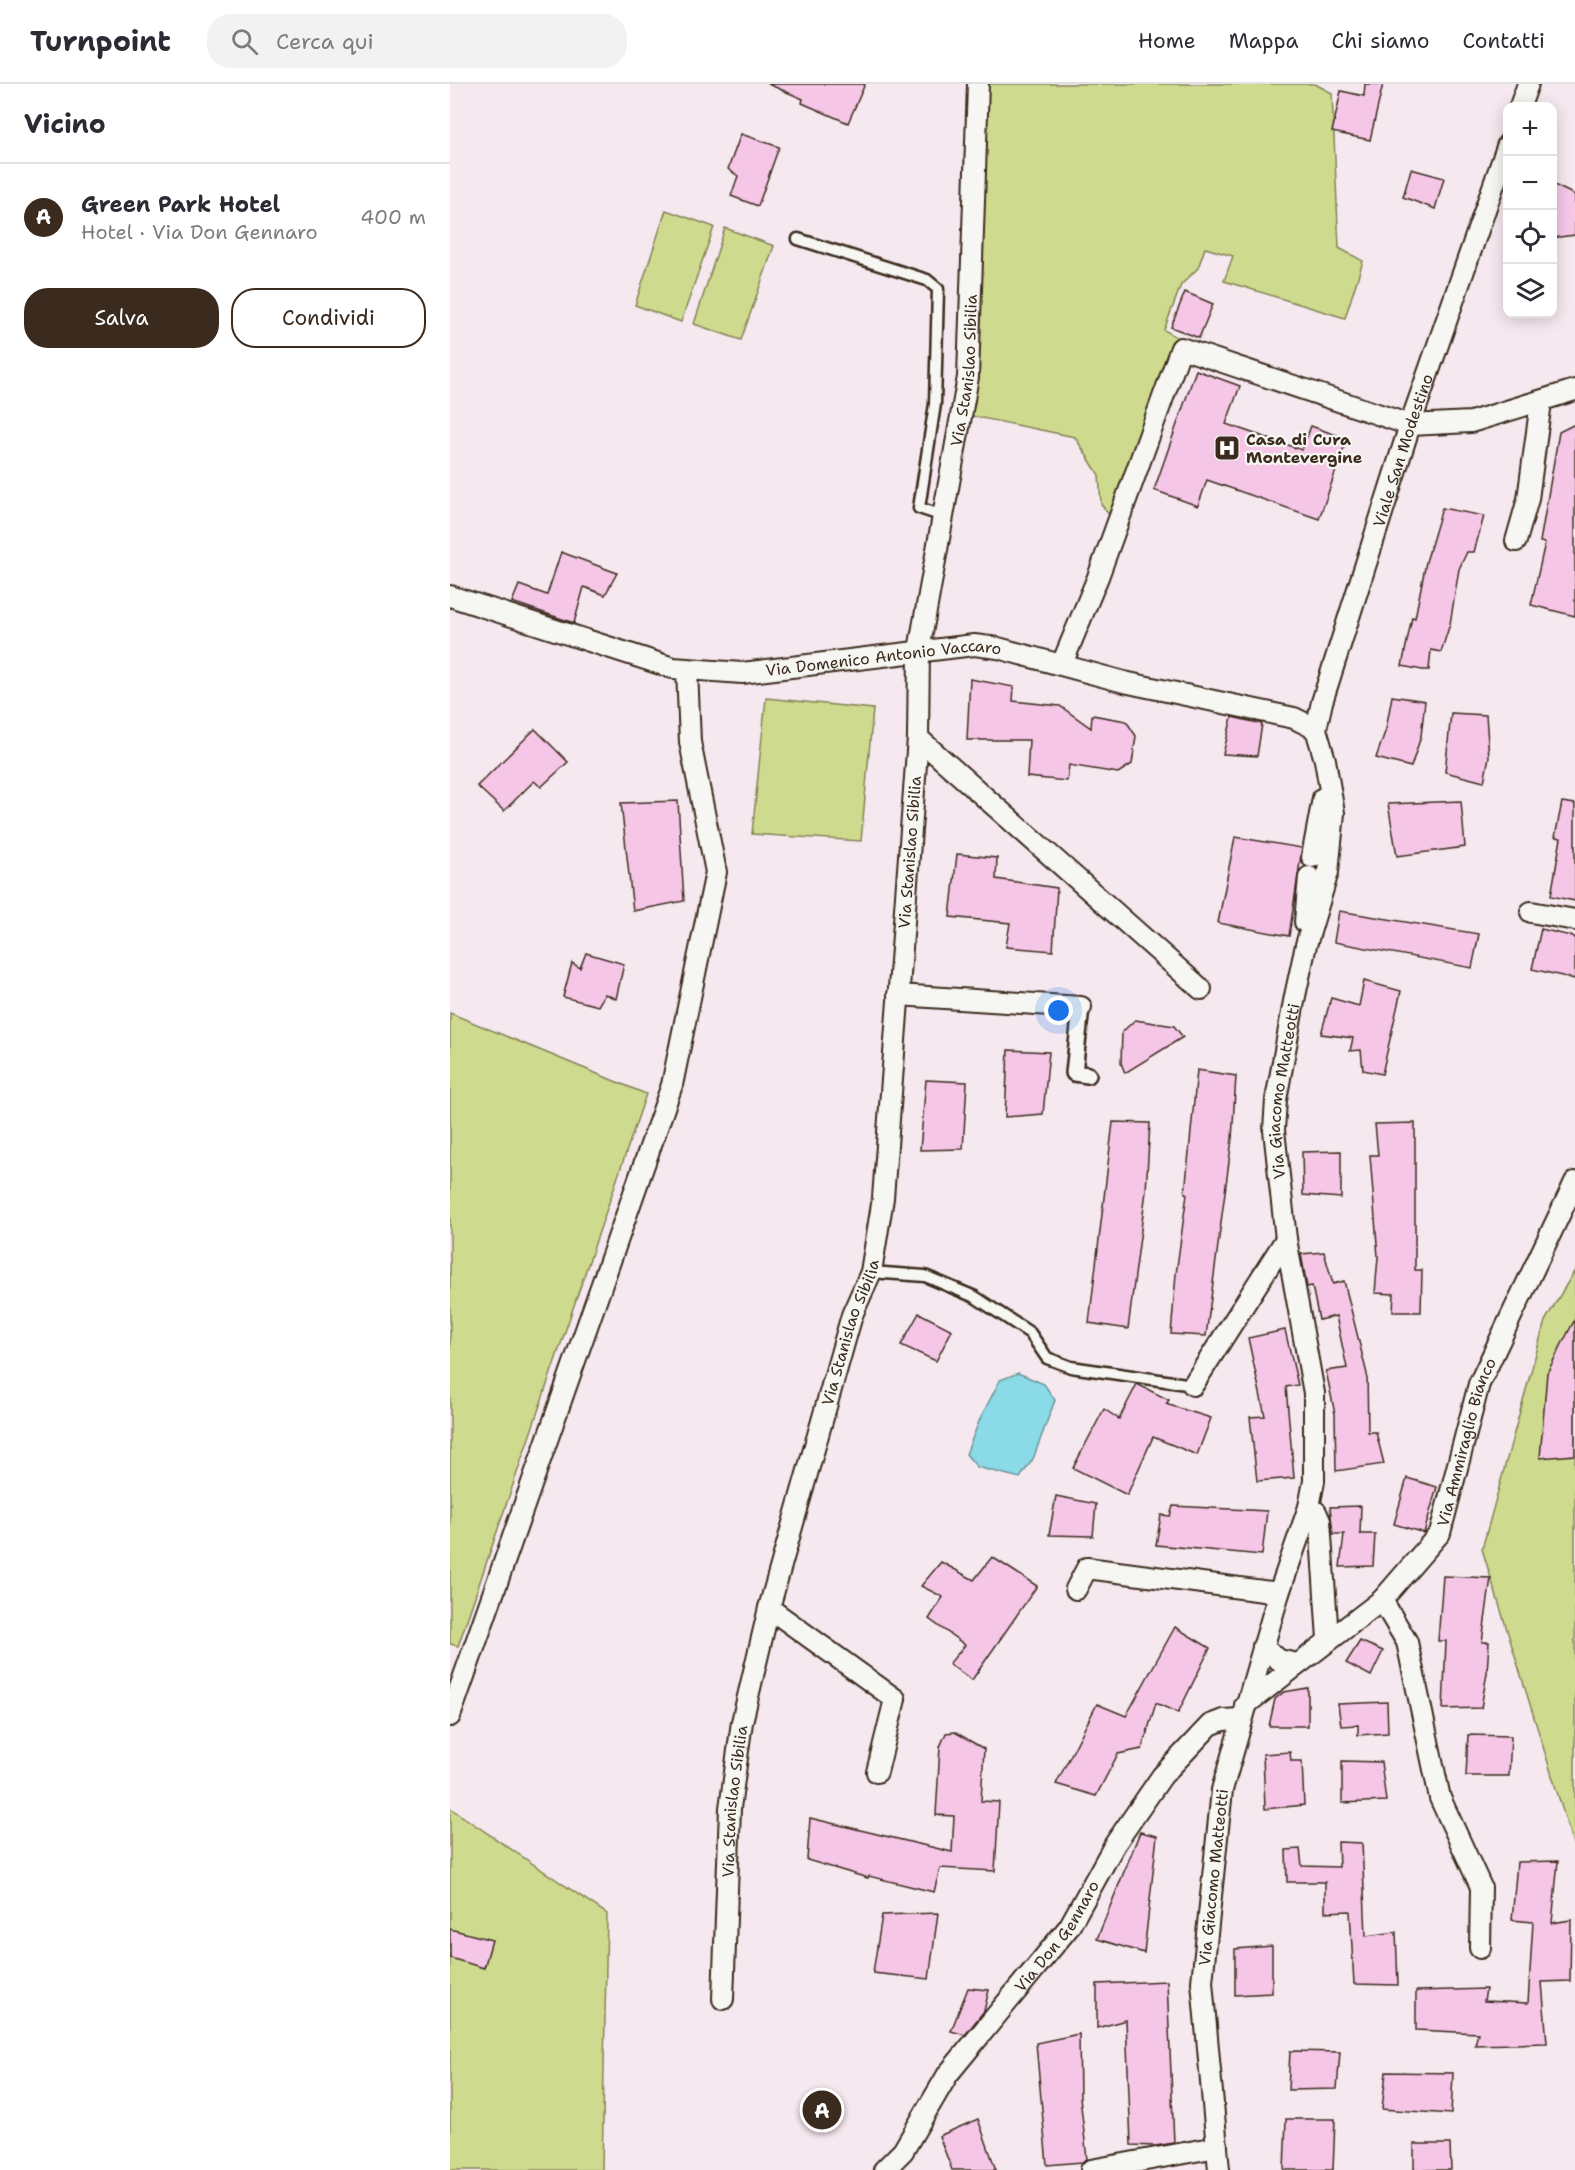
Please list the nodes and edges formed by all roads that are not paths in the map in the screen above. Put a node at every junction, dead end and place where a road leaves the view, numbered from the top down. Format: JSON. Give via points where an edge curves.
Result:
{"nodes":[{"id":1,"x":978,"y":84,"type":"edge"},
{"id":2,"x":1527,"y":84,"type":"edge"},
{"id":3,"x":1521,"y":102,"type":"edge"},
{"id":4,"x":1504,"y":156,"type":"edge"},
{"id":5,"x":798,"y":239,"type":"dead end"},
{"id":6,"x":1575,"y":390,"type":"edge"},
{"id":7,"x":1541,"y":402,"type":"junction"},
{"id":8,"x":1410,"y":425,"type":"junction"},
{"id":9,"x":943,"y":516,"type":"junction"},
{"id":10,"x":1516,"y":541,"type":"dead end"},
{"id":11,"x":450,"y":596,"type":"edge"},
{"id":12,"x":919,"y":650,"type":"junction"},
{"id":13,"x":1062,"y":664,"type":"junction"},
{"id":14,"x":687,"y":669,"type":"junction"},
{"id":15,"x":1316,"y":729,"type":"junction"},
{"id":16,"x":918,"y":738,"type":"junction"},
{"id":17,"x":1325,"y":760,"type":"junction"},
{"id":18,"x":1312,"y":857,"type":"dead end"},
{"id":19,"x":1309,"y":877,"type":"dead end"},
{"id":20,"x":1532,"y":912,"type":"dead end"},
{"id":21,"x":1575,"y":920,"type":"edge"},
{"id":22,"x":1306,"y":945,"type":"junction"},
{"id":23,"x":1202,"y":989,"type":"dead end"},
{"id":24,"x":898,"y":995,"type":"junction"},
{"id":25,"x":1081,"y":1008,"type":"joint"},
{"id":26,"x":1088,"y":1075,"type":"dead end"},
{"id":27,"x":1575,"y":1182,"type":"edge"},
{"id":28,"x":1286,"y":1239,"type":"junction"},
{"id":29,"x":871,"y":1272,"type":"junction"},
{"id":30,"x":1193,"y":1385,"type":"joint"},
{"id":31,"x":1309,"y":1508,"type":"junction"},
{"id":32,"x":1076,"y":1589,"type":"dead end"},
{"id":33,"x":1279,"y":1593,"type":"junction"},
{"id":34,"x":1382,"y":1600,"type":"junction"},
{"id":35,"x":768,"y":1608,"type":"junction"},
{"id":36,"x":1328,"y":1639,"type":"junction"},
{"id":37,"x":1263,"y":1646,"type":"junction"},
{"id":38,"x":1297,"y":1664,"type":"junction"},
{"id":39,"x":1243,"y":1712,"type":"junction"},
{"id":40,"x":450,"y":1716,"type":"edge"},
{"id":41,"x":877,"y":1772,"type":"dead end"},
{"id":42,"x":1480,"y":1947,"type":"dead end"},
{"id":43,"x":723,"y":1999,"type":"dead end"},
{"id":44,"x":1217,"y":2147,"type":"junction"},
{"id":45,"x":884,"y":2170,"type":"edge"},
{"id":46,"x":1091,"y":2170,"type":"edge"},
{"id":47,"x":1219,"y":2170,"type":"edge"}],
"edges":[{"from":1,"to":9,"type":"street","name":"Via Stanislao Sibilia","via":[[968,377]]},
{"from":2,"to":3,"type":"street"},
{"from":4,"to":8,"type":"street","name":"Viale San Modestino"},
{"from":5,"to":9,"type":"lane","via":[[927,280],[938,289],[935,404],[919,508]]},
{"from":6,"to":7,"type":"street"},
{"from":7,"to":8,"type":"street","via":[[1471,422]]},
{"from":7,"to":10,"type":"street","via":[[1528,499]]},
{"from":8,"to":13,"type":"street","via":[[1181,348],[1098,577]]},
{"from":8,"to":15,"type":"street","name":"Viale San Modestino"},
{"from":9,"to":12,"type":"street","name":"Via Stanislao Sibilia"},
{"from":11,"to":14,"type":"street","name":"Via Domenico Antonio Vaccaro","via":[[673,668]]},
{"from":12,"to":13,"type":"street","name":"Via Domenico Antonio Vaccaro","via":[[974,645]]},
{"from":12,"to":14,"type":"street","name":"Via Domenico Antonio Vaccaro","via":[[742,673]]},
{"from":12,"to":16,"type":"street","name":"Via Stanislao Sibilia"},
{"from":13,"to":15,"type":"street","name":"Via Domenico Antonio Vaccaro","via":[[1124,682],[1294,718]]},
{"from":14,"to":40,"type":"street","via":[[690,742],[716,872],[672,1085]]},
{"from":15,"to":17,"type":"street","name":"Viale San Modestino"},
{"from":16,"to":23,"type":"street"},
{"from":16,"to":24,"type":"street","name":"Via Stanislao Sibilia"},
{"from":17,"to":18,"type":"street","via":[[1323,807]]},
{"from":17,"to":22,"type":"street","name":"Via Giacomo Matteotti","via":[[1334,813],[1326,883]]},
{"from":19,"to":22,"type":"street","name":"Via Giacomo Matteotti"},
{"from":20,"to":21,"type":"street"},
{"from":22,"to":28,"type":"street","name":"Via Giacomo Matteotti","via":[[1276,1100],[1274,1130]]},
{"from":24,"to":25,"type":"street"},
{"from":24,"to":29,"type":"street","name":"Via Stanislao Sibilia","via":[[883,1198]]},
{"from":25,"to":26,"type":"street","via":[[1074,1072]]},
{"from":27,"to":34,"type":"street","name":"Via Ammiraglio Bianco","via":[[1479,1384],[1440,1533]]},
{"from":28,"to":30,"type":"street"},
{"from":28,"to":31,"type":"street","name":"Via Giacomo Matteotti","via":[[1314,1393],[1314,1481]]},
{"from":29,"to":30,"type":"lane","via":[[924,1276],[975,1297],[1030,1333],[1047,1358],[1071,1367]]},
{"from":29,"to":35,"type":"street","name":"Via Stanislao Sibilia","via":[[852,1315]]},
{"from":31,"to":33,"type":"street","name":"Via Giacomo Matteotti"},
{"from":31,"to":36,"type":"street","via":[[1320,1521]]},
{"from":32,"to":33,"type":"street","via":[[1087,1568]]},
{"from":33,"to":37,"type":"street","name":"Via Giacomo Matteotti"},
{"from":34,"to":36,"type":"street","name":"Via Ammiraglio Bianco"},
{"from":34,"to":42,"type":"street","via":[[1407,1642],[1440,1798],[1481,1887]]},
{"from":35,"to":41,"type":"street","via":[[896,1699]]},
{"from":35,"to":43,"type":"street","name":"Via Stanislao Sibilia","via":[[742,1722],[730,1808]]},
{"from":36,"to":38,"type":"street","name":"Via Ammiraglio Bianco"},
{"from":37,"to":38,"type":"street","via":[[1279,1660]]},
{"from":37,"to":39,"type":"street","name":"Via Giacomo Matteotti"},
{"from":38,"to":39,"type":"street","name":"Via Ammiraglio Bianco"},
{"from":39,"to":44,"type":"street","name":"Via Giacomo Matteotti","via":[[1222,1791],[1202,1982]]},
{"from":39,"to":45,"type":"street","name":"Via Don Gennaro","via":[[1210,1725],[1162,1776],[1115,1844],[1069,1927],[948,2074],[903,2151]]},
{"from":44,"to":46,"type":"street"},
{"from":44,"to":47,"type":"street","name":"Via Giacomo Matteotti"}]}
